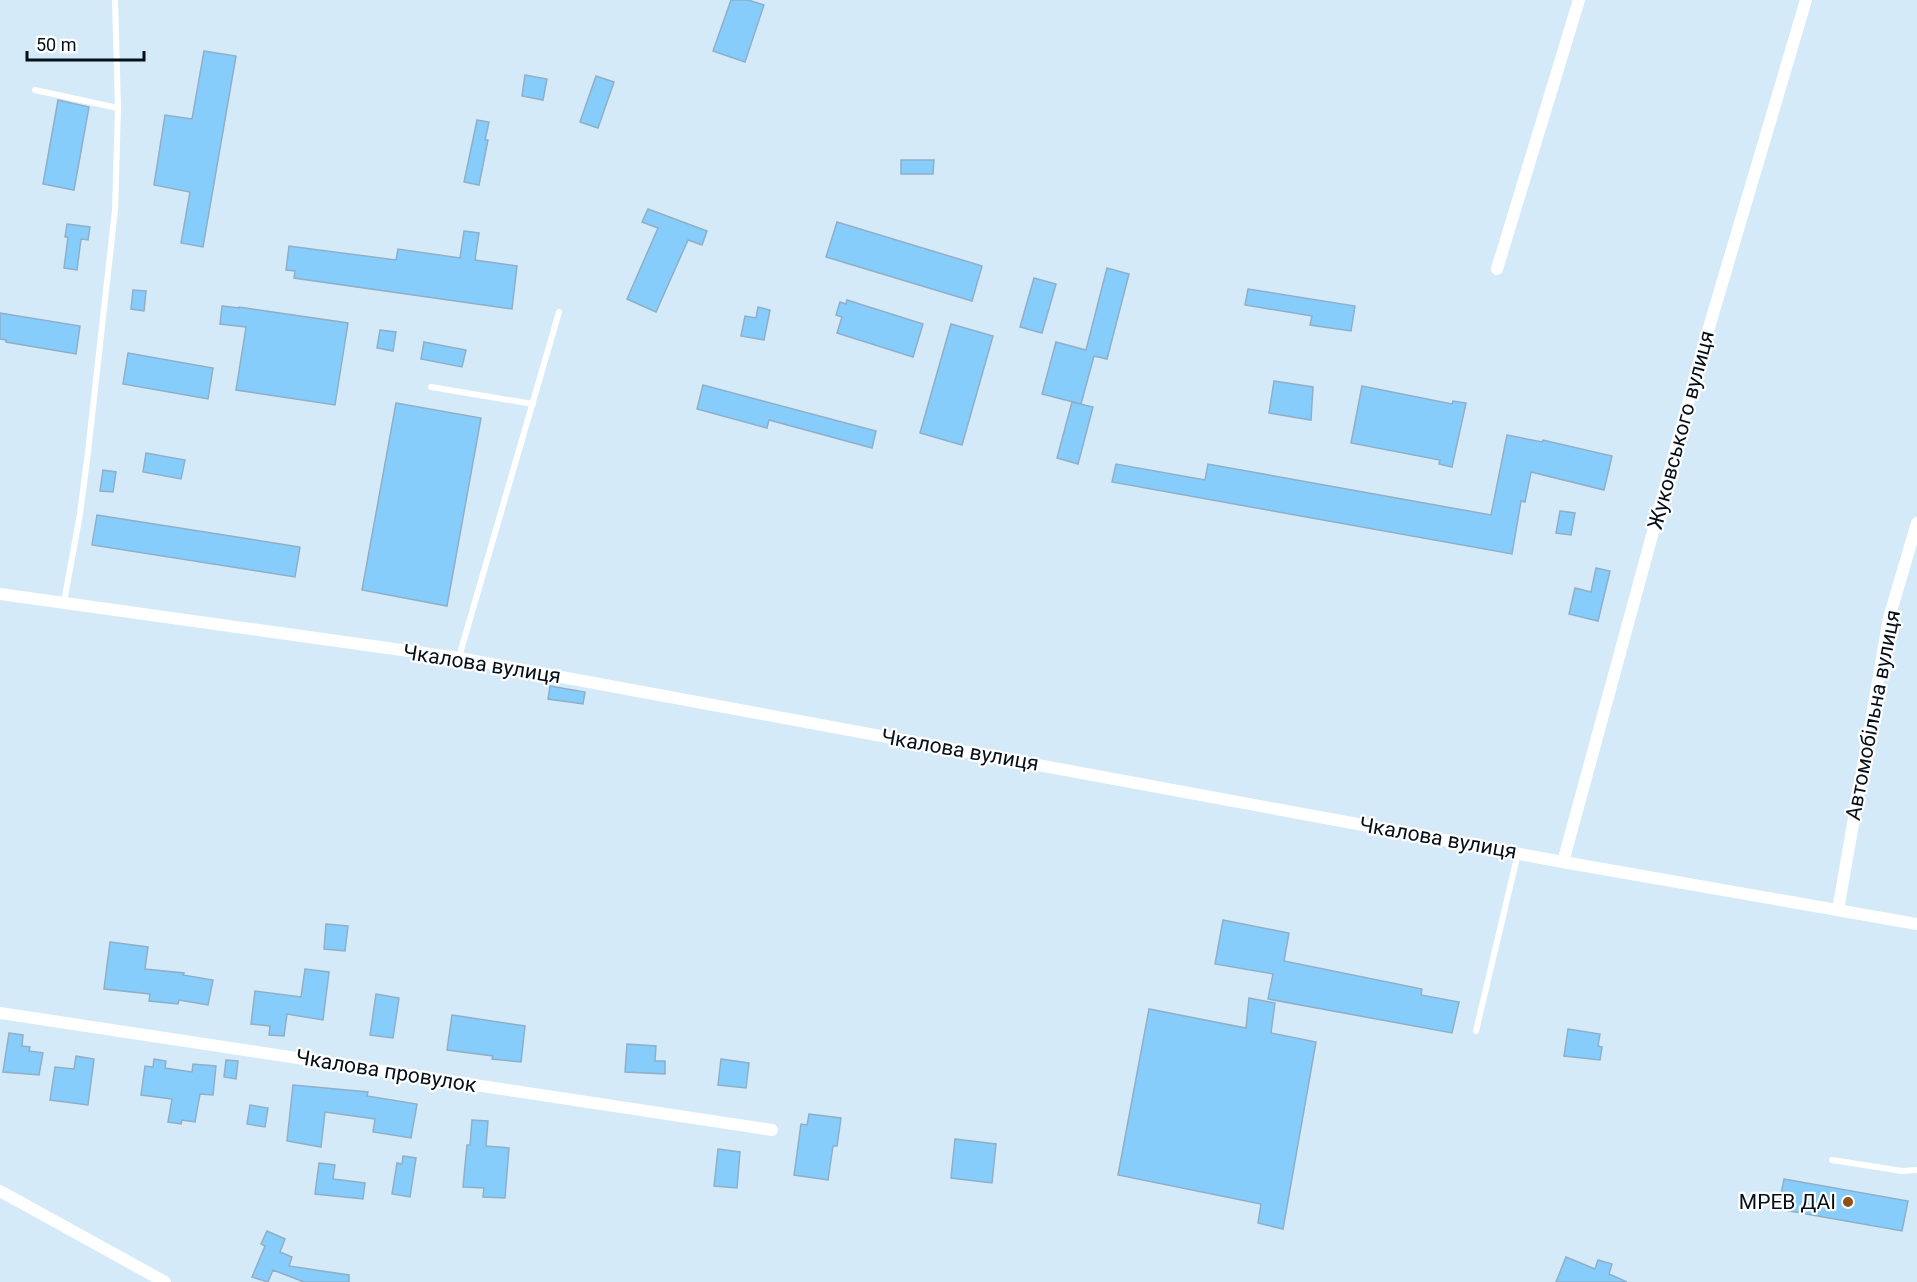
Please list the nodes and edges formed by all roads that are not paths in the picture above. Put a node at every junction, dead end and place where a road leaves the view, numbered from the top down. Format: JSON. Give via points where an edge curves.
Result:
{"nodes":[{"id":1,"x":115,"y":0,"type":"edge"},
{"id":2,"x":1579,"y":0,"type":"edge"},
{"id":3,"x":1806,"y":0,"type":"edge"},
{"id":4,"x":35,"y":90,"type":"dead end"},
{"id":5,"x":118,"y":108,"type":"junction"},
{"id":6,"x":1497,"y":269,"type":"dead end"},
{"id":7,"x":559,"y":312,"type":"dead end"},
{"id":8,"x":431,"y":387,"type":"dead end"},
{"id":9,"x":533,"y":404,"type":"junction"},
{"id":10,"x":1917,"y":523,"type":"edge"},
{"id":11,"x":0,"y":594,"type":"edge"},
{"id":12,"x":64,"y":602,"type":"junction"},
{"id":13,"x":459,"y":658,"type":"junction"},
{"id":14,"x":1518,"y":853,"type":"junction"},
{"id":15,"x":1563,"y":862,"type":"junction"},
{"id":16,"x":1838,"y":910,"type":"junction"},
{"id":17,"x":1917,"y":924,"type":"edge"},
{"id":18,"x":0,"y":1013,"type":"edge"},
{"id":19,"x":1476,"y":1031,"type":"dead end"},
{"id":20,"x":772,"y":1130,"type":"dead end"},
{"id":21,"x":1832,"y":1160,"type":"dead end"},
{"id":22,"x":1917,"y":1170,"type":"edge"},
{"id":23,"x":0,"y":1191,"type":"edge"},
{"id":24,"x":165,"y":1282,"type":"edge"}],
"edges":[{"from":1,"to":5,"type":"lane"},
{"from":2,"to":6,"type":"street"},
{"from":3,"to":15,"type":"street","name":"Жуковського вулиця","via":[[1705,341]]},
{"from":4,"to":5,"type":"lane"},
{"from":5,"to":12,"type":"lane","via":[[113,234],[85,473]]},
{"from":7,"to":9,"type":"lane"},
{"from":8,"to":9,"type":"lane"},
{"from":9,"to":13,"type":"lane"},
{"from":10,"to":16,"type":"street","name":"Автомобільна вулиця","via":[[1889,618]]},
{"from":11,"to":12,"type":"street","name":"Чкалова вулиця"},
{"from":12,"to":13,"type":"street","name":"Чкалова вулиця"},
{"from":13,"to":14,"type":"street","name":"Чкалова вулиця"},
{"from":14,"to":15,"type":"street","name":"Чкалова вулиця"},
{"from":14,"to":19,"type":"lane"},
{"from":15,"to":16,"type":"street","name":"Чкалова вулиця"},
{"from":16,"to":17,"type":"street","name":"Чкалова вулиця"},
{"from":18,"to":20,"type":"street","name":"Чкалова провулок"},
{"from":21,"to":22,"type":"lane"},
{"from":23,"to":24,"type":"street"}]}
